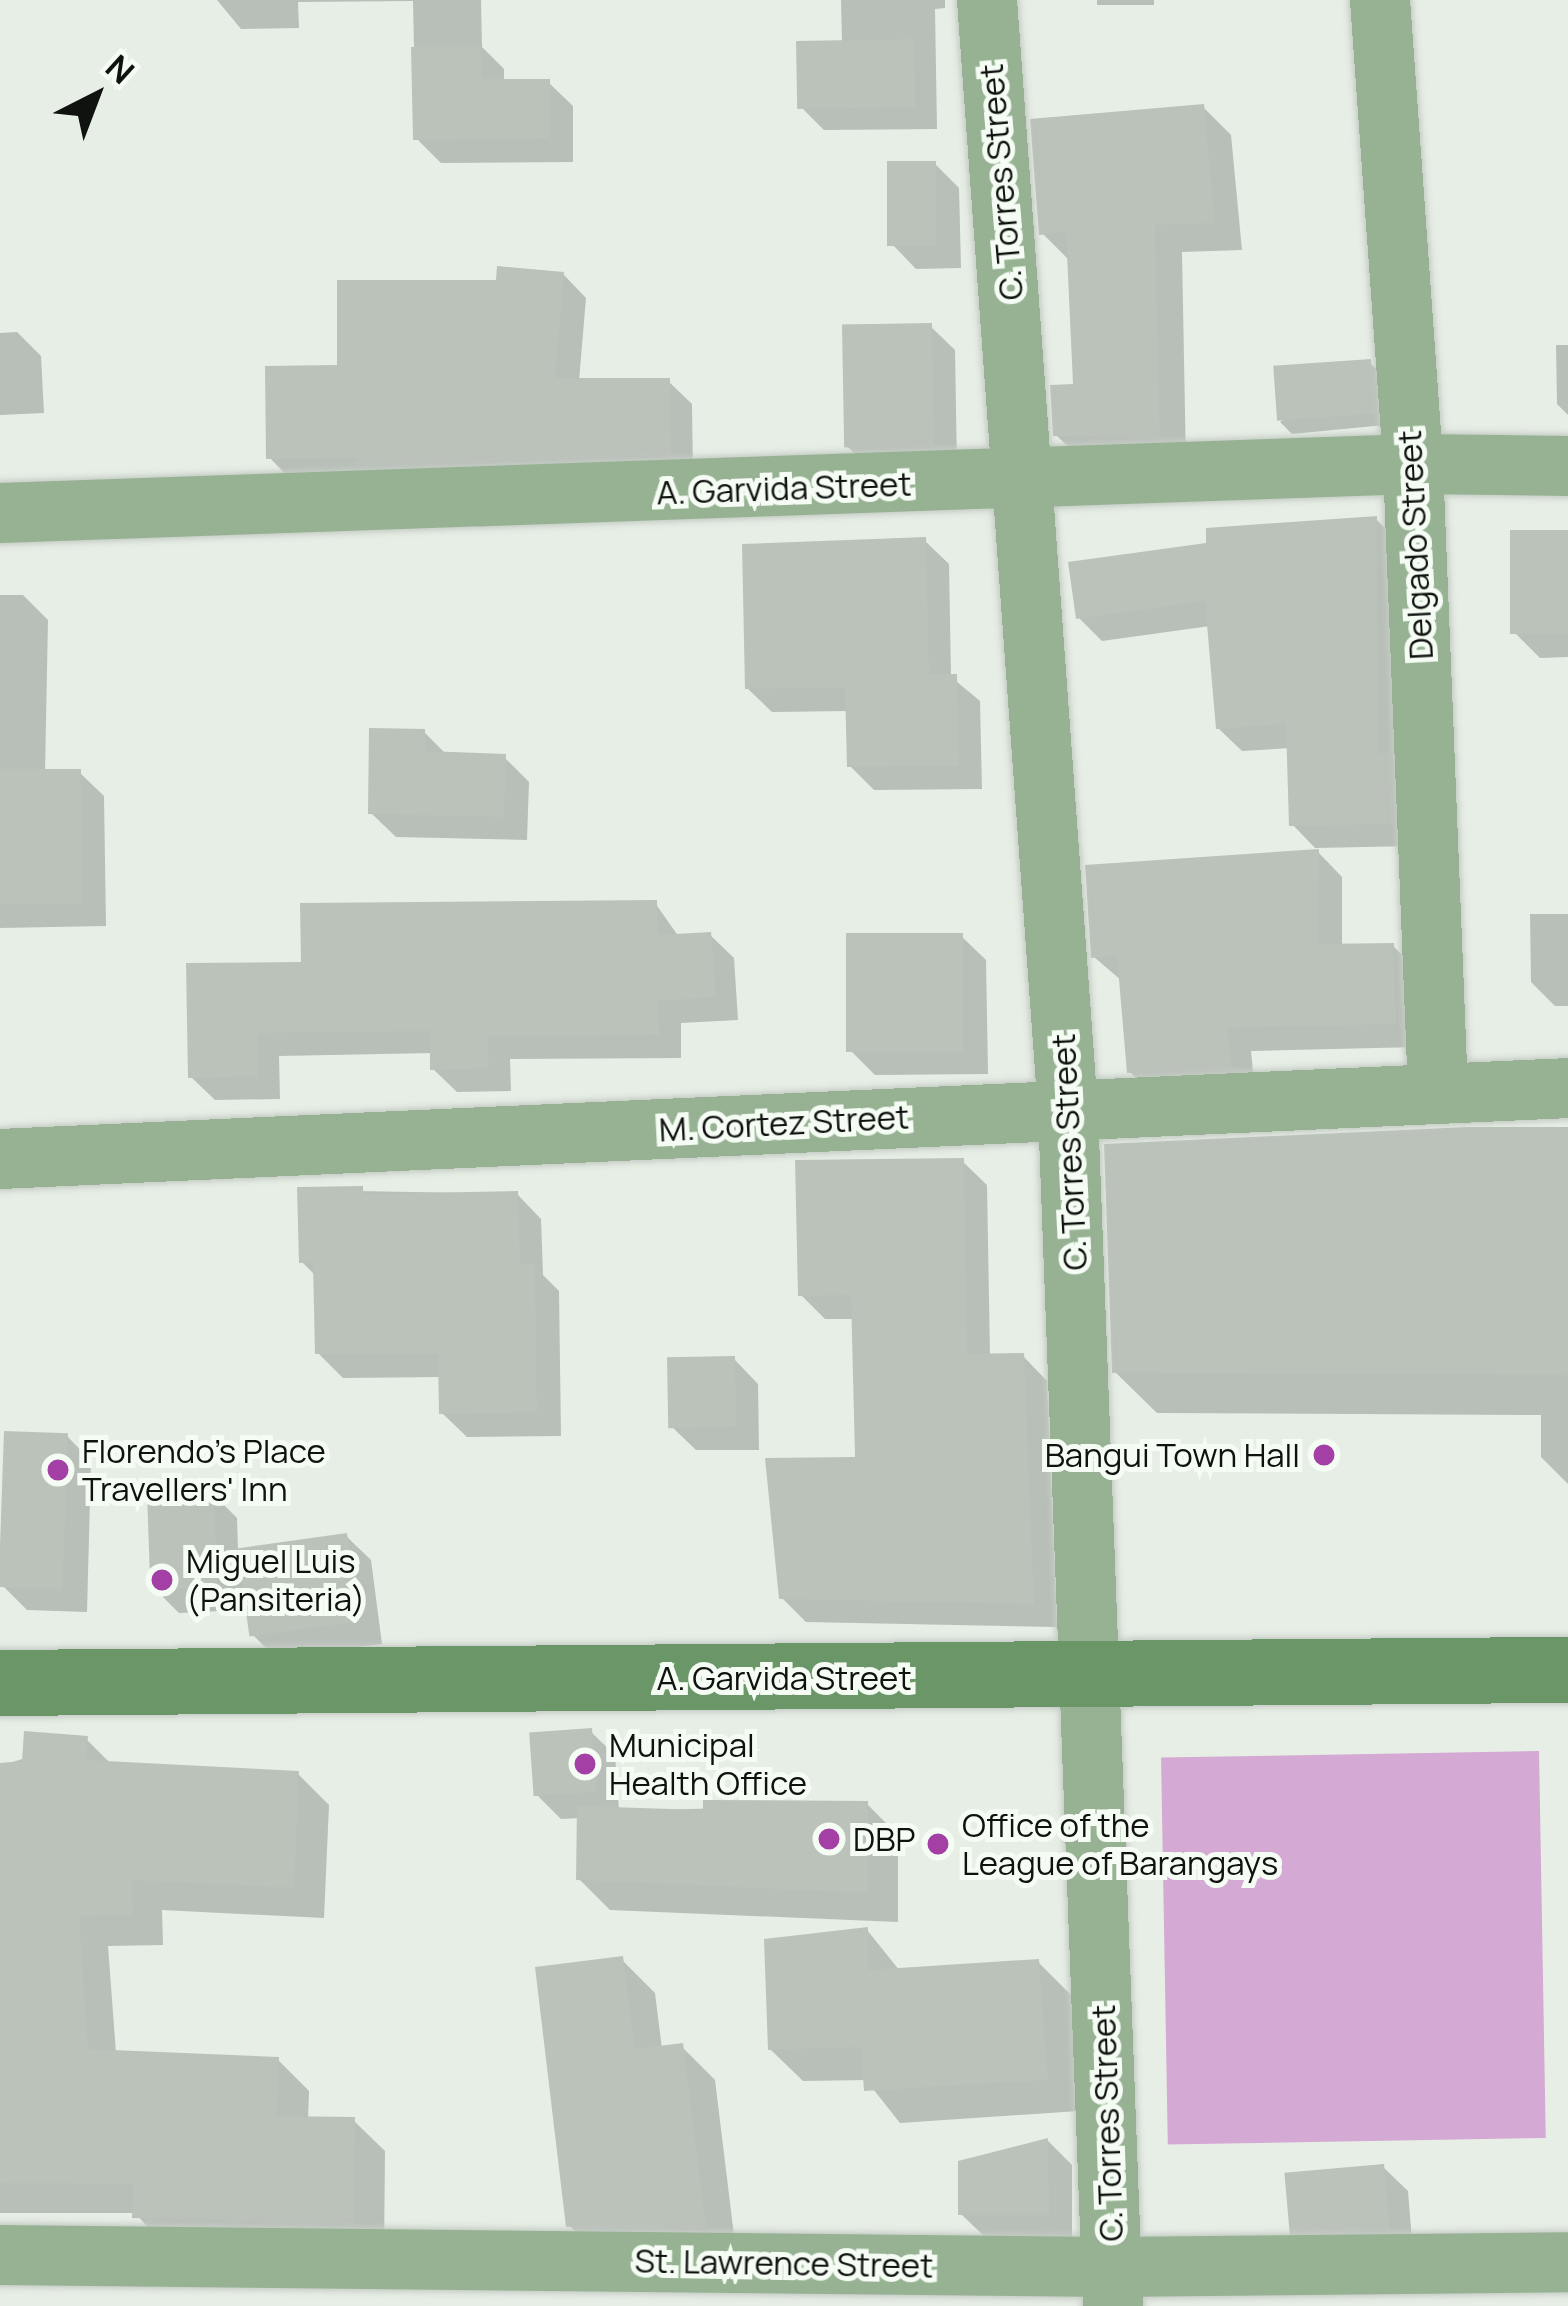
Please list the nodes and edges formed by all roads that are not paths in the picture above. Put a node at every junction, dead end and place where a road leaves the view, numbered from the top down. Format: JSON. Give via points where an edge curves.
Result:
{"nodes":[{"id":1,"x":987,"y":0,"type":"edge"},
{"id":2,"x":1381,"y":0,"type":"edge"},
{"id":3,"x":1413,"y":464,"type":"junction"},
{"id":4,"x":1568,"y":466,"type":"edge"},
{"id":5,"x":1025,"y":480,"type":"junction"},
{"id":6,"x":0,"y":513,"type":"edge"},
{"id":7,"x":1568,"y":1088,"type":"edge"},
{"id":8,"x":1438,"y":1091,"type":"junction"},
{"id":9,"x":1068,"y":1110,"type":"junction"},
{"id":10,"x":0,"y":1159,"type":"edge"},
{"id":11,"x":1568,"y":1670,"type":"edge"},
{"id":12,"x":1094,"y":1676,"type":"junction"},
{"id":13,"x":0,"y":1683,"type":"edge"},
{"id":14,"x":0,"y":2255,"type":"edge"},
{"id":15,"x":1568,"y":2262,"type":"edge"},
{"id":16,"x":1112,"y":2287,"type":"edge"}],
"edges":[{"from":1,"to":5,"type":"street","name":"C. Torres Street"},
{"from":2,"to":3,"type":"street","name":"Delgado Street"},
{"from":3,"to":4,"type":"street","name":"A. Garvida Street"},
{"from":3,"to":5,"type":"street","name":"A. Garvida Street"},
{"from":3,"to":8,"type":"street","name":"Delgado Street"},
{"from":5,"to":6,"type":"street","name":"A. Garvida Street"},
{"from":5,"to":9,"type":"street","name":"C. Torres Street"},
{"from":7,"to":8,"type":"street","name":"M. Cortez Street"},
{"from":8,"to":9,"type":"street","name":"M. Cortez Street"},
{"from":9,"to":10,"type":"street","name":"M. Cortez Street"},
{"from":9,"to":12,"type":"street","name":"C. Torres Street"},
{"from":11,"to":12,"type":"main road","name":"A. Garvida Street"},
{"from":12,"to":13,"type":"main road","name":"A. Garvida Street"},
{"from":12,"to":16,"type":"street","name":"C. Torres Street"},
{"from":14,"to":16,"type":"street","name":"St. Lawrence Street"},
{"from":15,"to":16,"type":"street","name":"St. Lawrence Street"}]}
